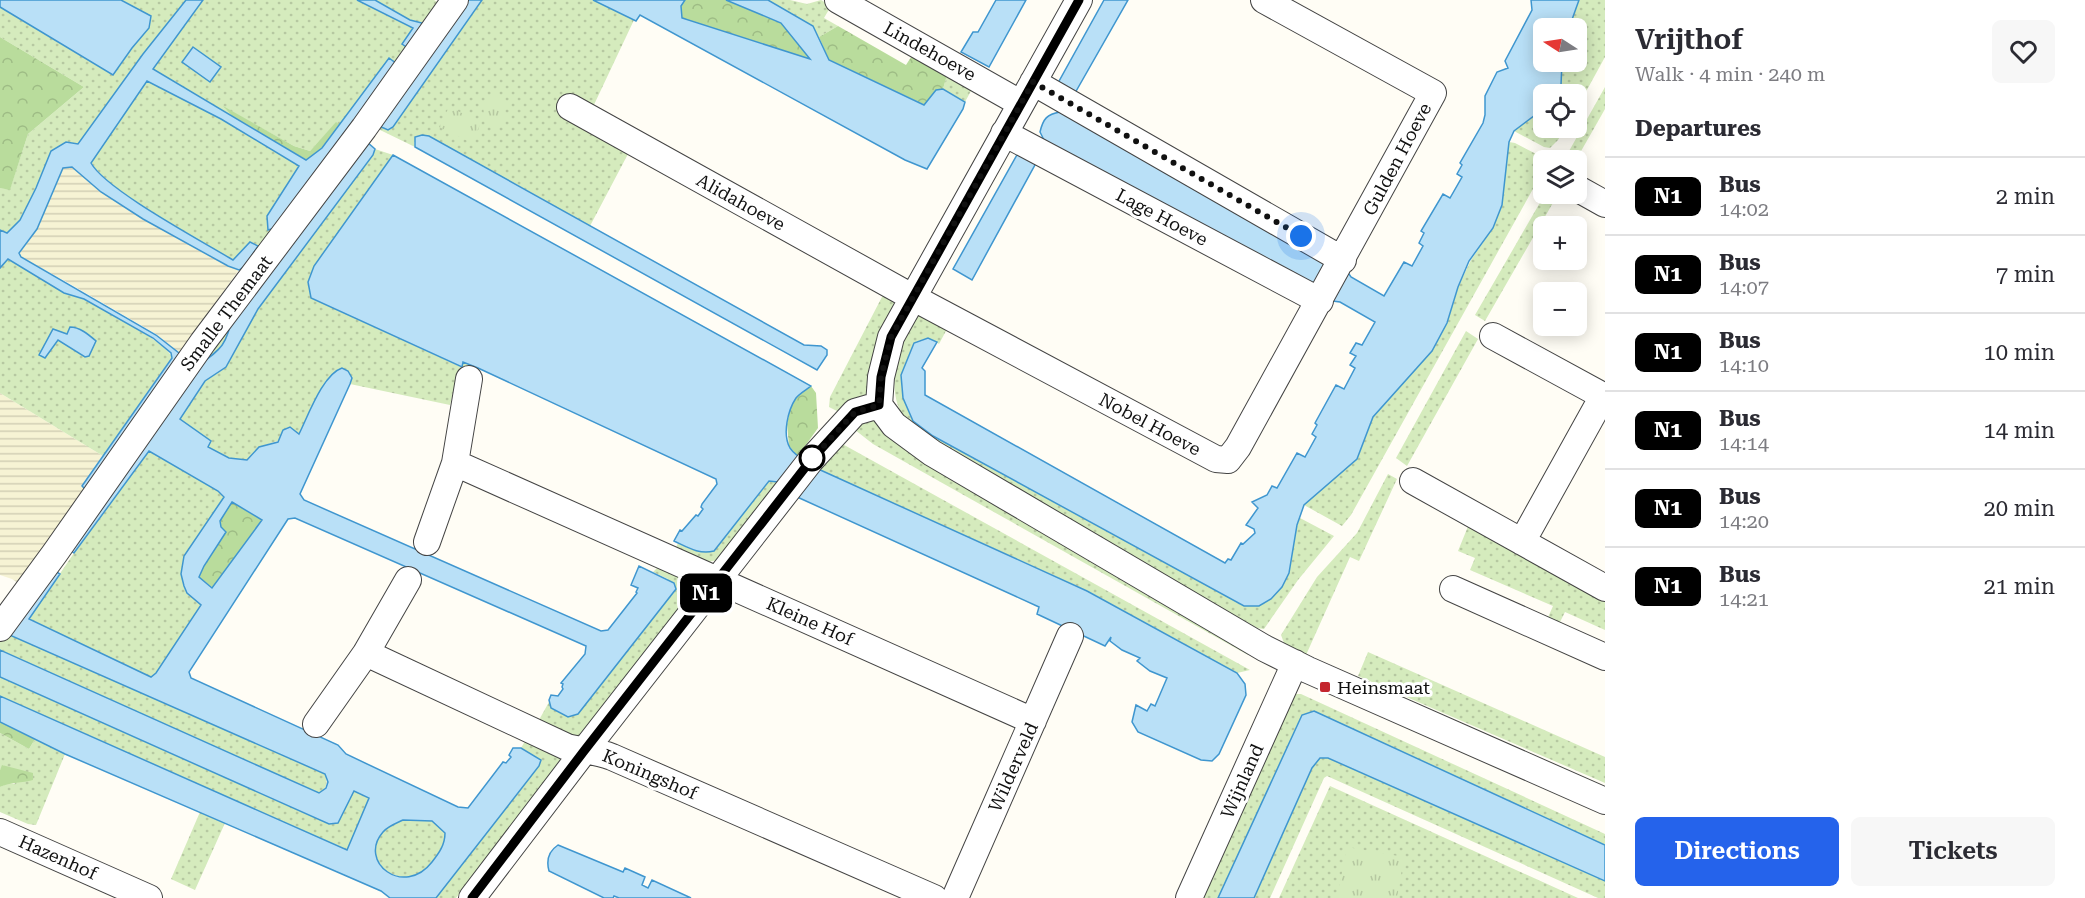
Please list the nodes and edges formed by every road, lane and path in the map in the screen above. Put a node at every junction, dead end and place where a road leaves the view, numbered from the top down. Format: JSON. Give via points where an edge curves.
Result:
{"nodes":[{"id":1,"x":455,"y":0,"type":"edge"},
{"id":2,"x":838,"y":0,"type":"edge"},
{"id":3,"x":1079,"y":0,"type":"edge"},
{"id":4,"x":1264,"y":0,"type":"edge"},
{"id":5,"x":1026,"y":93,"type":"junction"},
{"id":6,"x":570,"y":107,"type":"dead end"},
{"id":7,"x":1004,"y":133,"type":"junction"},
{"id":8,"x":1587,"y":194,"type":"edge"},
{"id":9,"x":1605,"y":204,"type":"edge"},
{"id":10,"x":1342,"y":261,"type":"junction"},
{"id":11,"x":912,"y":297,"type":"junction"},
{"id":12,"x":1320,"y":300,"type":"junction"},
{"id":13,"x":1493,"y":336,"type":"dead end"},
{"id":14,"x":469,"y":379,"type":"dead end"},
{"id":15,"x":1604,"y":397,"type":"edge"},
{"id":16,"x":879,"y":405,"type":"junction"},
{"id":17,"x":455,"y":463,"type":"junction"},
{"id":18,"x":1413,"y":481,"type":"dead end"},
{"id":19,"x":427,"y":542,"type":"dead end"},
{"id":20,"x":1522,"y":542,"type":"junction"},
{"id":21,"x":717,"y":579,"type":"junction"},
{"id":22,"x":408,"y":580,"type":"dead end"},
{"id":23,"x":1605,"y":588,"type":"edge"},
{"id":24,"x":1453,"y":589,"type":"dead end"},
{"id":25,"x":0,"y":628,"type":"edge"},
{"id":26,"x":1070,"y":636,"type":"dead end"},
{"id":27,"x":366,"y":653,"type":"junction"},
{"id":28,"x":1605,"y":657,"type":"edge"},
{"id":29,"x":1295,"y":663,"type":"junction"},
{"id":30,"x":1033,"y":721,"type":"junction"},
{"id":31,"x":316,"y":724,"type":"dead end"},
{"id":32,"x":584,"y":751,"type":"junction"},
{"id":33,"x":1605,"y":801,"type":"edge"},
{"id":34,"x":0,"y":831,"type":"edge"},
{"id":35,"x":149,"y":898,"type":"edge"},
{"id":36,"x":472,"y":898,"type":"edge"},
{"id":37,"x":934,"y":898,"type":"edge"},
{"id":38,"x":956,"y":898,"type":"edge"},
{"id":39,"x":1190,"y":898,"type":"edge"}],
"edges":[{"from":1,"to":25,"type":"street","name":"Smalle Themaat","via":[[203,342]]},
{"from":2,"to":5,"type":"street","name":"Lindehoeve"},
{"from":3,"to":5,"type":"street"},
{"from":4,"to":10,"type":"street","name":"Gulden Hoeve","via":[[1433,93]]},
{"from":5,"to":7,"type":"street"},
{"from":5,"to":10,"type":"street"},
{"from":6,"to":11,"type":"street","name":"Alidahoeve"},
{"from":7,"to":11,"type":"street"},
{"from":7,"to":12,"type":"street","name":"Lage Hoeve"},
{"from":8,"to":9,"type":"street"},
{"from":10,"to":12,"type":"street","name":"Gulden Hoeve"},
{"from":11,"to":12,"type":"street","name":"Nobel Hoeve","via":[[1216,459],[1228,460]]},
{"from":11,"to":16,"type":"street","via":[[891,337]]},
{"from":13,"to":15,"type":"street"},
{"from":14,"to":17,"type":"street"},
{"from":15,"to":20,"type":"street"},
{"from":16,"to":21,"type":"street","via":[[855,412],[811,460]]},
{"from":16,"to":29,"type":"street","via":[[894,425],[932,453]]},
{"from":17,"to":19,"type":"street"},
{"from":17,"to":21,"type":"street","name":"Kleine Hof"},
{"from":18,"to":20,"type":"street"},
{"from":20,"to":23,"type":"street"},
{"from":21,"to":30,"type":"street","name":"Kleine Hof"},
{"from":21,"to":32,"type":"street"},
{"from":22,"to":27,"type":"street"},
{"from":24,"to":28,"type":"street"},
{"from":26,"to":30,"type":"street","name":"Wilderveld"},
{"from":27,"to":31,"type":"street"},
{"from":27,"to":32,"type":"street","name":"Koningshof","via":[[567,747]]},
{"from":29,"to":33,"type":"street"},
{"from":29,"to":39,"type":"street","name":"Wijnland"},
{"from":30,"to":38,"type":"street","name":"Wilderveld"},
{"from":32,"to":36,"type":"street"},
{"from":32,"to":37,"type":"street","name":"Koningshof","via":[[596,750]]},
{"from":34,"to":35,"type":"street","name":"Hazenhof"}]}
